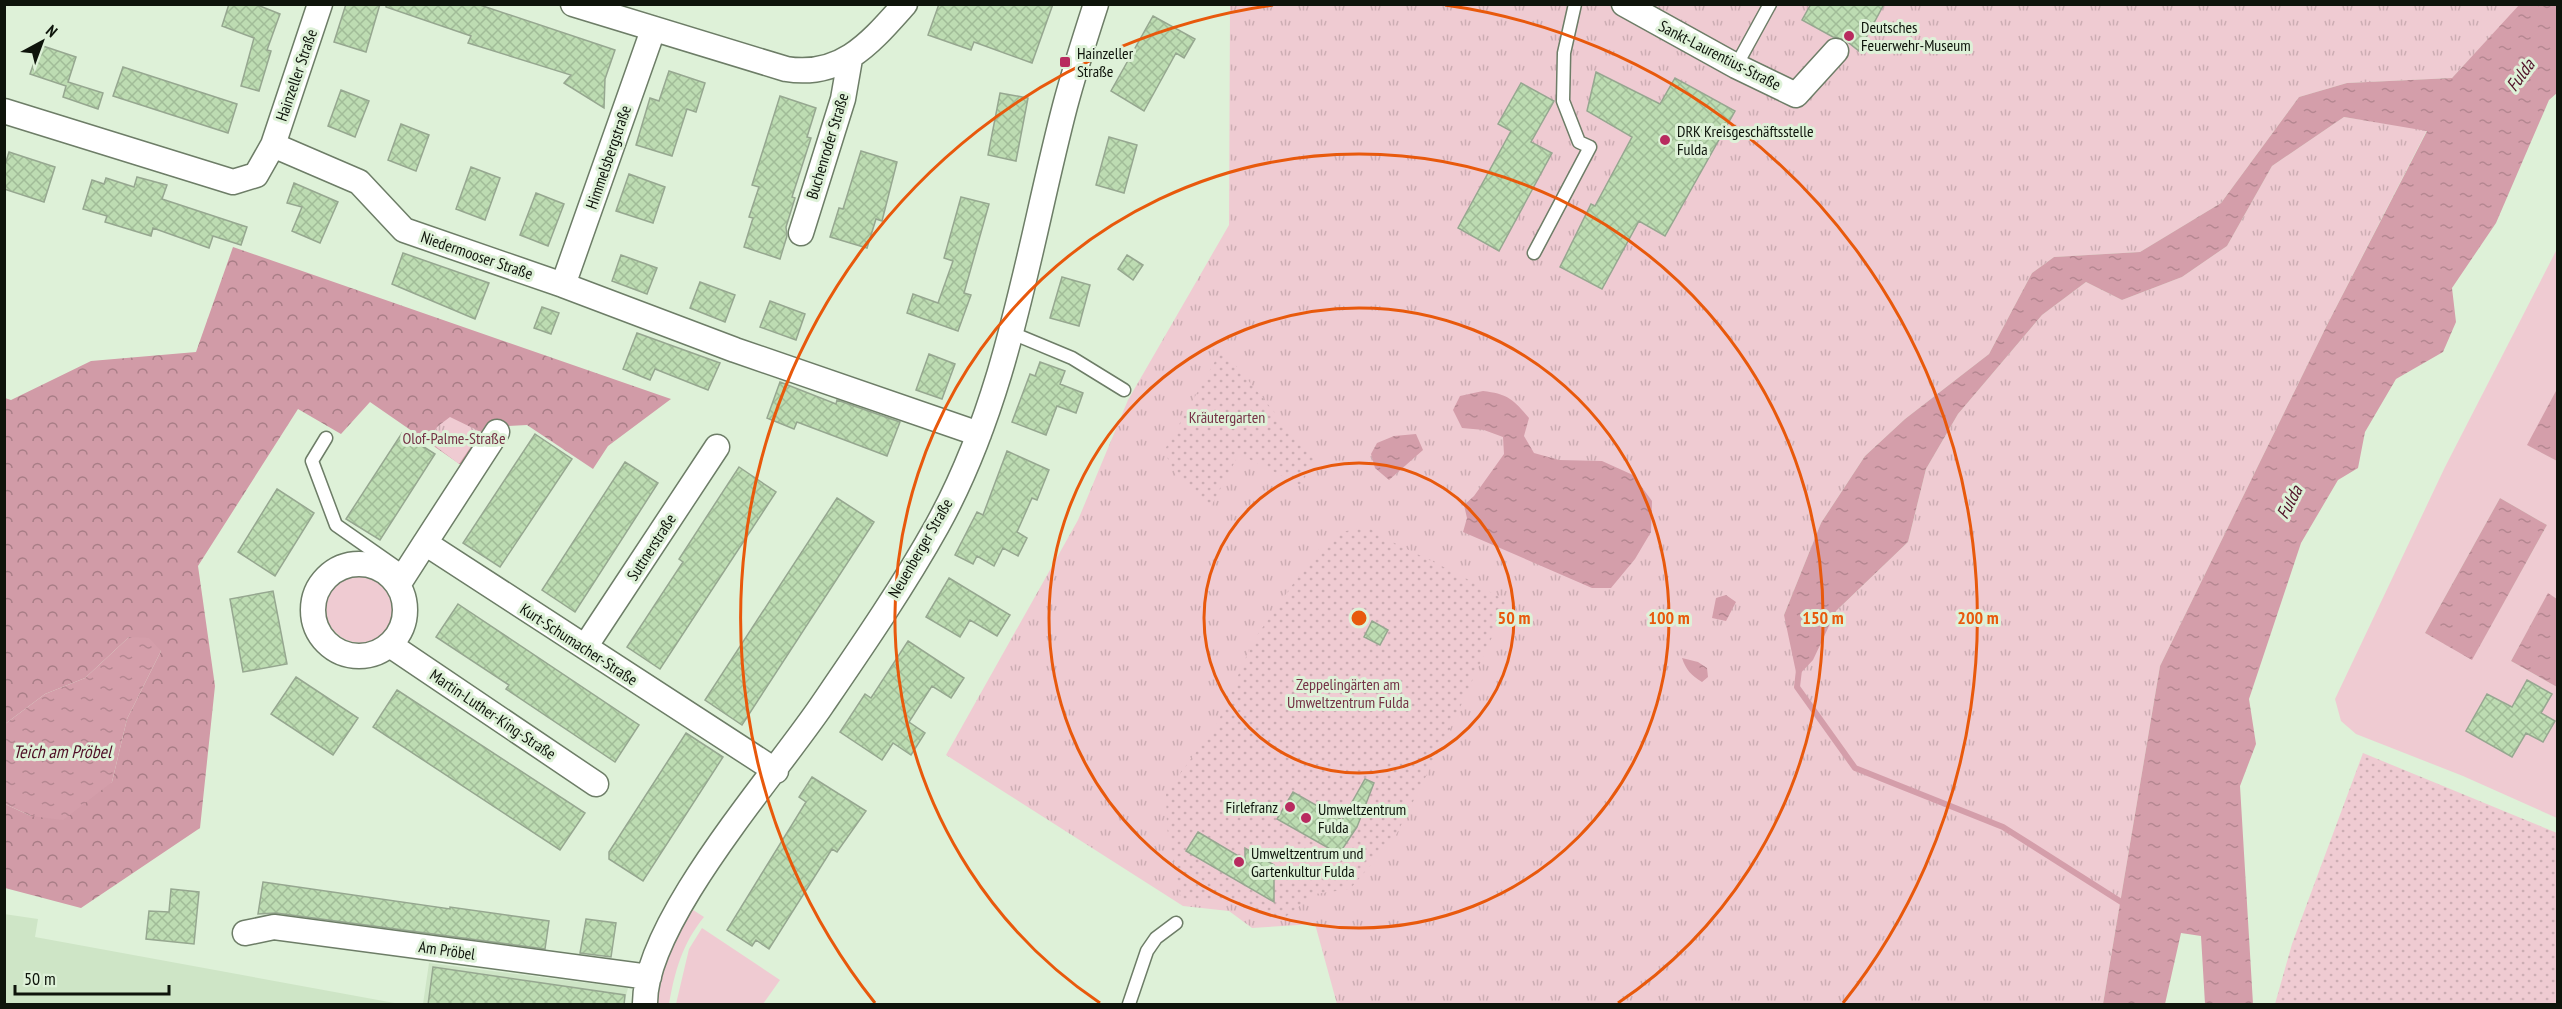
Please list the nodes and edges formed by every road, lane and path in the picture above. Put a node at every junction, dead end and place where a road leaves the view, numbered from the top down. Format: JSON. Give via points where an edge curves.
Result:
{"nodes":[{"id":1,"x":320,"y":4,"type":"edge"},
{"id":2,"x":573,"y":4,"type":"edge"},
{"id":3,"x":905,"y":4,"type":"edge"},
{"id":4,"x":1096,"y":4,"type":"edge"},
{"id":5,"x":1575,"y":4,"type":"edge"},
{"id":6,"x":1624,"y":4,"type":"edge"},
{"id":7,"x":1770,"y":4,"type":"edge"},
{"id":8,"x":653,"y":30,"type":"junction"},
{"id":9,"x":1836,"y":51,"type":"dead end"},
{"id":10,"x":850,"y":59,"type":"junction"},
{"id":11,"x":1736,"y":66,"type":"junction"},
{"id":12,"x":4,"y":111,"type":"edge"},
{"id":13,"x":273,"y":145,"type":"junction"},
{"id":14,"x":801,"y":233,"type":"dead end"},
{"id":15,"x":1534,"y":253,"type":"dead end"},
{"id":16,"x":563,"y":285,"type":"junction"},
{"id":17,"x":1012,"y":333,"type":"junction"},
{"id":18,"x":1124,"y":390,"type":"dead end"},
{"id":19,"x":496,"y":432,"type":"dead end"},
{"id":20,"x":980,"y":434,"type":"junction"},
{"id":21,"x":326,"y":438,"type":"dead end"},
{"id":22,"x":717,"y":447,"type":"dead end"},
{"id":23,"x":424,"y":543,"type":"junction"},
{"id":24,"x":402,"y":579,"type":"junction"},
{"id":25,"x":390,"y":645,"type":"junction"},
{"id":26,"x":585,"y":647,"type":"junction"},
{"id":27,"x":776,"y":771,"type":"junction"},
{"id":28,"x":596,"y":784,"type":"dead end"},
{"id":29,"x":1176,"y":923,"type":"dead end"},
{"id":30,"x":245,"y":933,"type":"dead end"},
{"id":31,"x":649,"y":977,"type":"junction"},
{"id":32,"x":645,"y":1005,"type":"edge"},
{"id":33,"x":1129,"y":1005,"type":"edge"}],
"edges":[{"from":1,"to":13,"type":"street","name":"Hainzeller Straße"},
{"from":2,"to":8,"type":"street"},
{"from":3,"to":10,"type":"street"},
{"from":4,"to":17,"type":"street","name":"Neuenberger Straße","via":[[1065,106]]},
{"from":5,"to":15,"type":"lane","via":[[1564,53],[1563,101],[1579,142],[1590,147]]},
{"from":6,"to":11,"type":"street","name":"Sankt-Laurentius-Straße"},
{"from":7,"to":11,"type":"lane"},
{"from":8,"to":10,"type":"street","via":[[807,73]]},
{"from":8,"to":16,"type":"street","name":"Himmelsbergstraße"},
{"from":9,"to":11,"type":"street","name":"Sankt-Laurentius-Straße","via":[[1796,95]]},
{"from":10,"to":14,"type":"street","name":"Buchenroder Straße","via":[[843,99]]},
{"from":12,"to":13,"type":"street","via":[[233,182],[256,175]]},
{"from":13,"to":16,"type":"street","name":"Niedermooser Straße","via":[[359,182],[404,230]]},
{"from":16,"to":20,"type":"street","name":"Niedermooser Straße","via":[[735,350]]},
{"from":17,"to":18,"type":"lane","via":[[1072,358]]},
{"from":17,"to":20,"type":"street","name":"Neuenberger Straße"},
{"from":19,"to":23,"type":"street"},
{"from":20,"to":27,"type":"street","name":"Neuenberger Straße","via":[[937,526],[823,705]]},
{"from":21,"to":24,"type":"lane","via":[[312,461],[336,525]]},
{"from":22,"to":26,"type":"street","name":"Suttnerstraße"},
{"from":23,"to":24,"type":"street"},
{"from":23,"to":26,"type":"street","name":"Kurt-Schumacher-Straße"},
{"from":24,"to":25,"type":"street","via":[[406,610],[398,635]]},
{"from":24,"to":25,"type":"street","via":[[378,567],[351,564],[324,579],[313,607],[314,622],[321,636],[339,651],[362,656]]},
{"from":25,"to":28,"type":"street","name":"Martin-Luther-King-Straße"},
{"from":26,"to":27,"type":"street","name":"Kurt-Schumacher-Straße"},
{"from":27,"to":31,"type":"street","name":"Neuenberger Straße","via":[[695,881],[663,940]]},
{"from":29,"to":33,"type":"lane","via":[[1156,938],[1147,951]]},
{"from":30,"to":31,"type":"street","name":"Am Pröbel","via":[[273,927]]},
{"from":31,"to":32,"type":"street","name":"Neuenberger Straße"}]}
